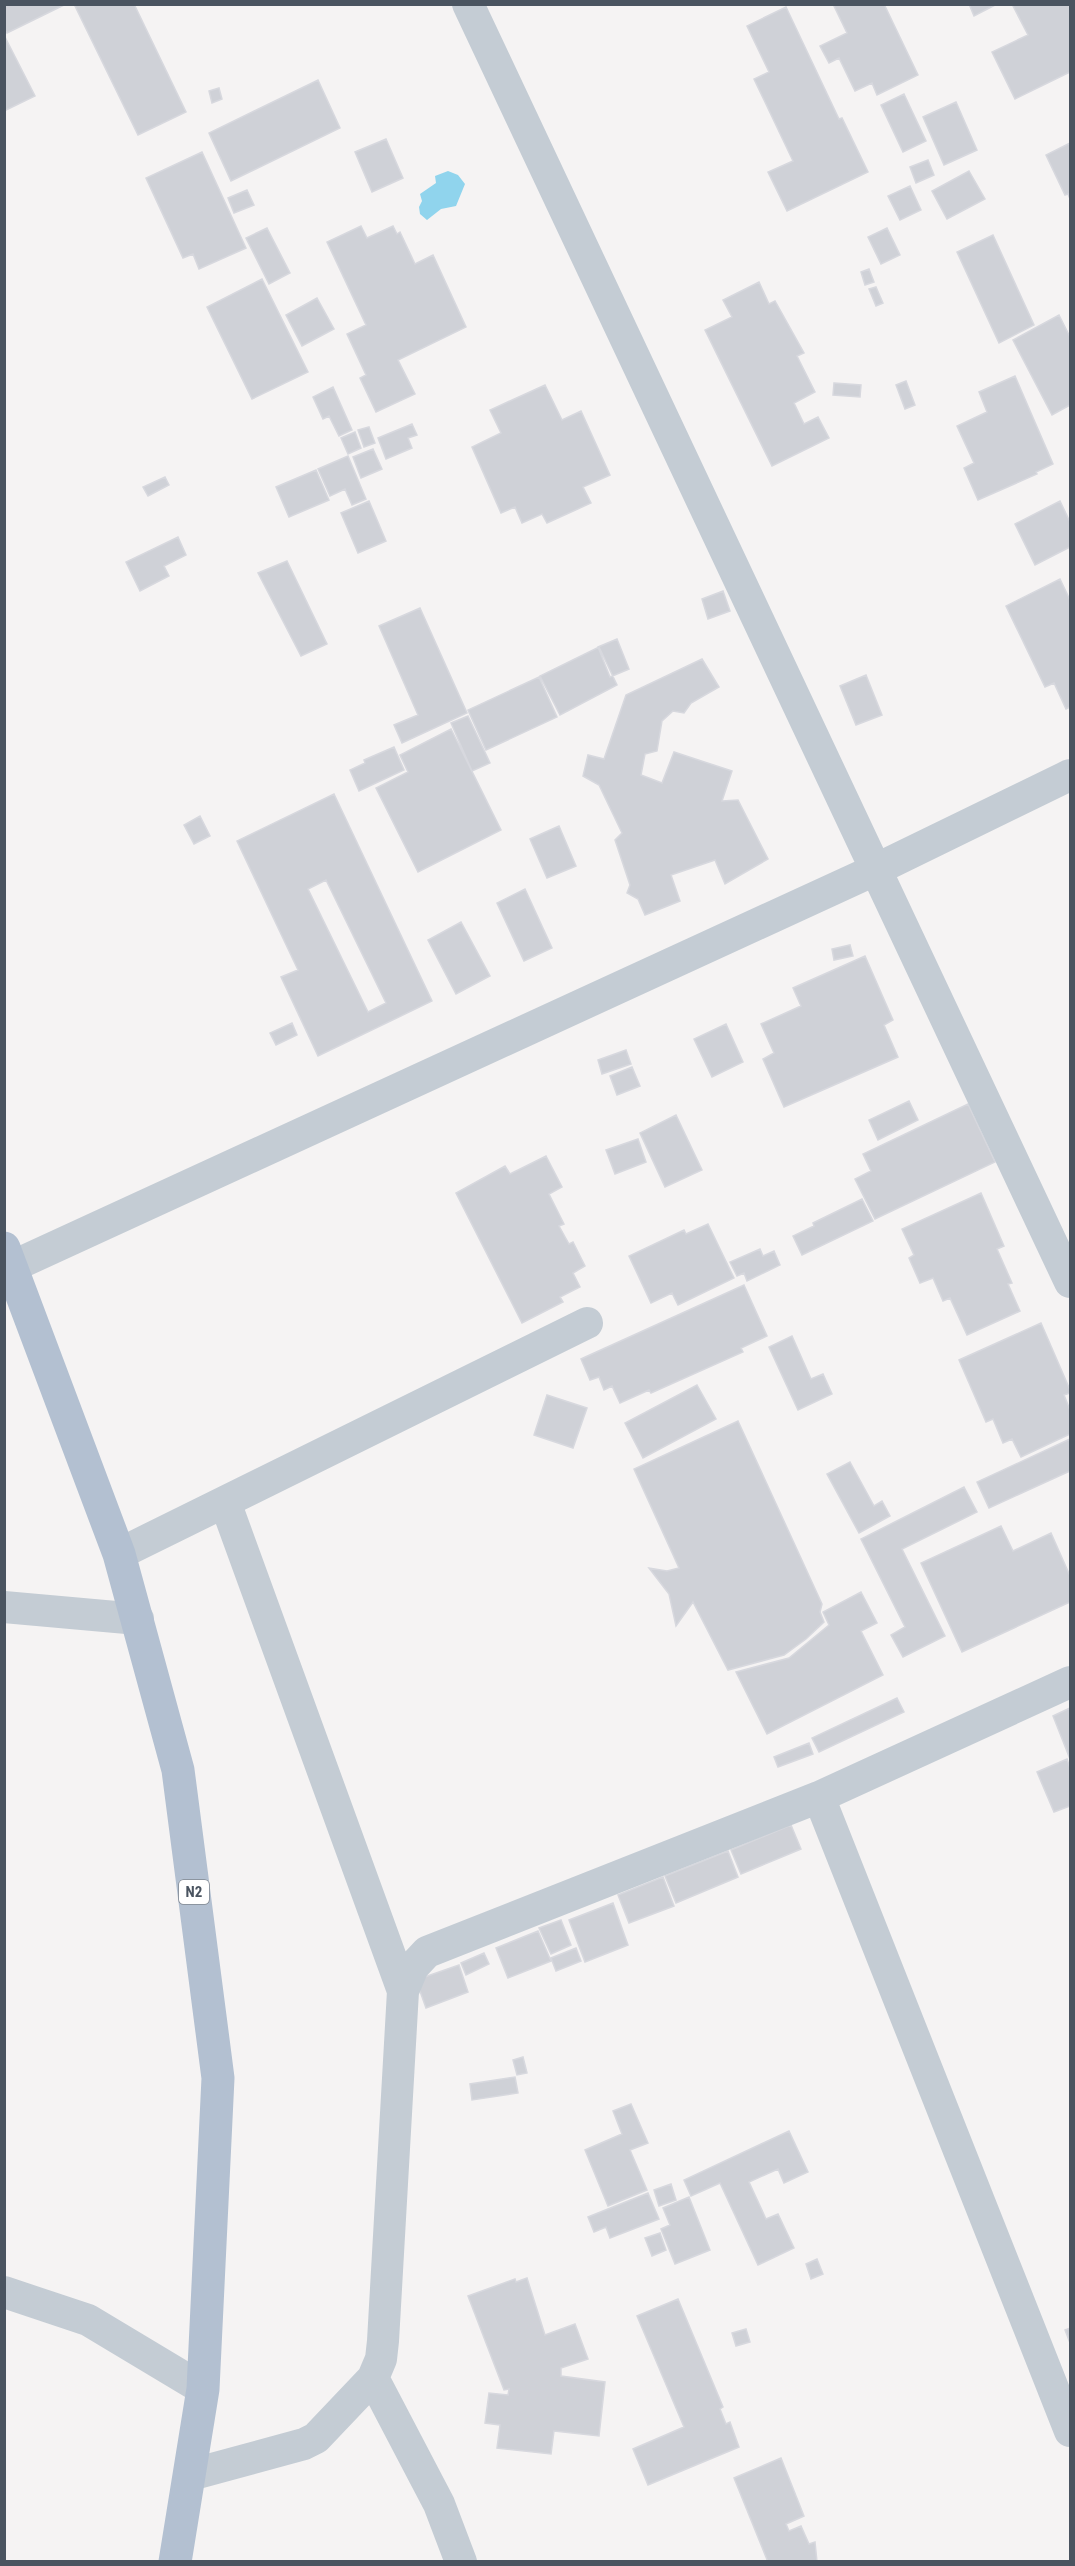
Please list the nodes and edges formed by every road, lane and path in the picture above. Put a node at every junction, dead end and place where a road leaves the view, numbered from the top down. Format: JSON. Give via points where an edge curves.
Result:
{"nodes":[{"id":1,"x":468,"y":4,"type":"edge"},
{"id":2,"x":1071,"y":775,"type":"edge"},
{"id":3,"x":877,"y":869,"type":"junction"},
{"id":4,"x":8,"y":1257,"type":"edge"},
{"id":5,"x":1071,"y":1282,"type":"edge"},
{"id":6,"x":587,"y":1323,"type":"dead end"},
{"id":7,"x":225,"y":1502,"type":"junction"},
{"id":8,"x":119,"y":1554,"type":"junction"},
{"id":9,"x":4,"y":1607,"type":"edge"},
{"id":10,"x":138,"y":1619,"type":"junction"},
{"id":11,"x":1071,"y":1682,"type":"edge"},
{"id":12,"x":819,"y":1797,"type":"junction"},
{"id":13,"x":403,"y":1991,"type":"junction"},
{"id":14,"x":4,"y":2292,"type":"edge"},
{"id":15,"x":373,"y":2378,"type":"junction"},
{"id":16,"x":203,"y":2389,"type":"junction"},
{"id":17,"x":1071,"y":2431,"type":"edge"},
{"id":18,"x":190,"y":2475,"type":"junction"},
{"id":19,"x":175,"y":2562,"type":"edge"},
{"id":20,"x":461,"y":2562,"type":"edge"}],
"edges":[{"from":1,"to":3,"type":"street"},
{"from":2,"to":3,"type":"street"},
{"from":3,"to":4,"type":"street"},
{"from":3,"to":5,"type":"street"},
{"from":4,"to":8,"type":"main road","number":"N2"},
{"from":6,"to":7,"type":"street"},
{"from":7,"to":8,"type":"street"},
{"from":7,"to":13,"type":"street"},
{"from":8,"to":10,"type":"main road","number":"N2"},
{"from":9,"to":10,"type":"street"},
{"from":10,"to":16,"type":"main road","number":"N2","via":[[178,1770],[218,2079]]},
{"from":11,"to":12,"type":"street"},
{"from":12,"to":13,"type":"street","via":[[427,1952],[413,1967]]},
{"from":12,"to":17,"type":"street"},
{"from":13,"to":15,"type":"street","via":[[383,2341]]},
{"from":14,"to":16,"type":"street","via":[[88,2320]]},
{"from":15,"to":18,"type":"street","via":[[316,2438]]},
{"from":15,"to":20,"type":"street","via":[[440,2504]]},
{"from":16,"to":18,"type":"main road","number":"N2"},
{"from":18,"to":19,"type":"main road","number":"N2"}]}
